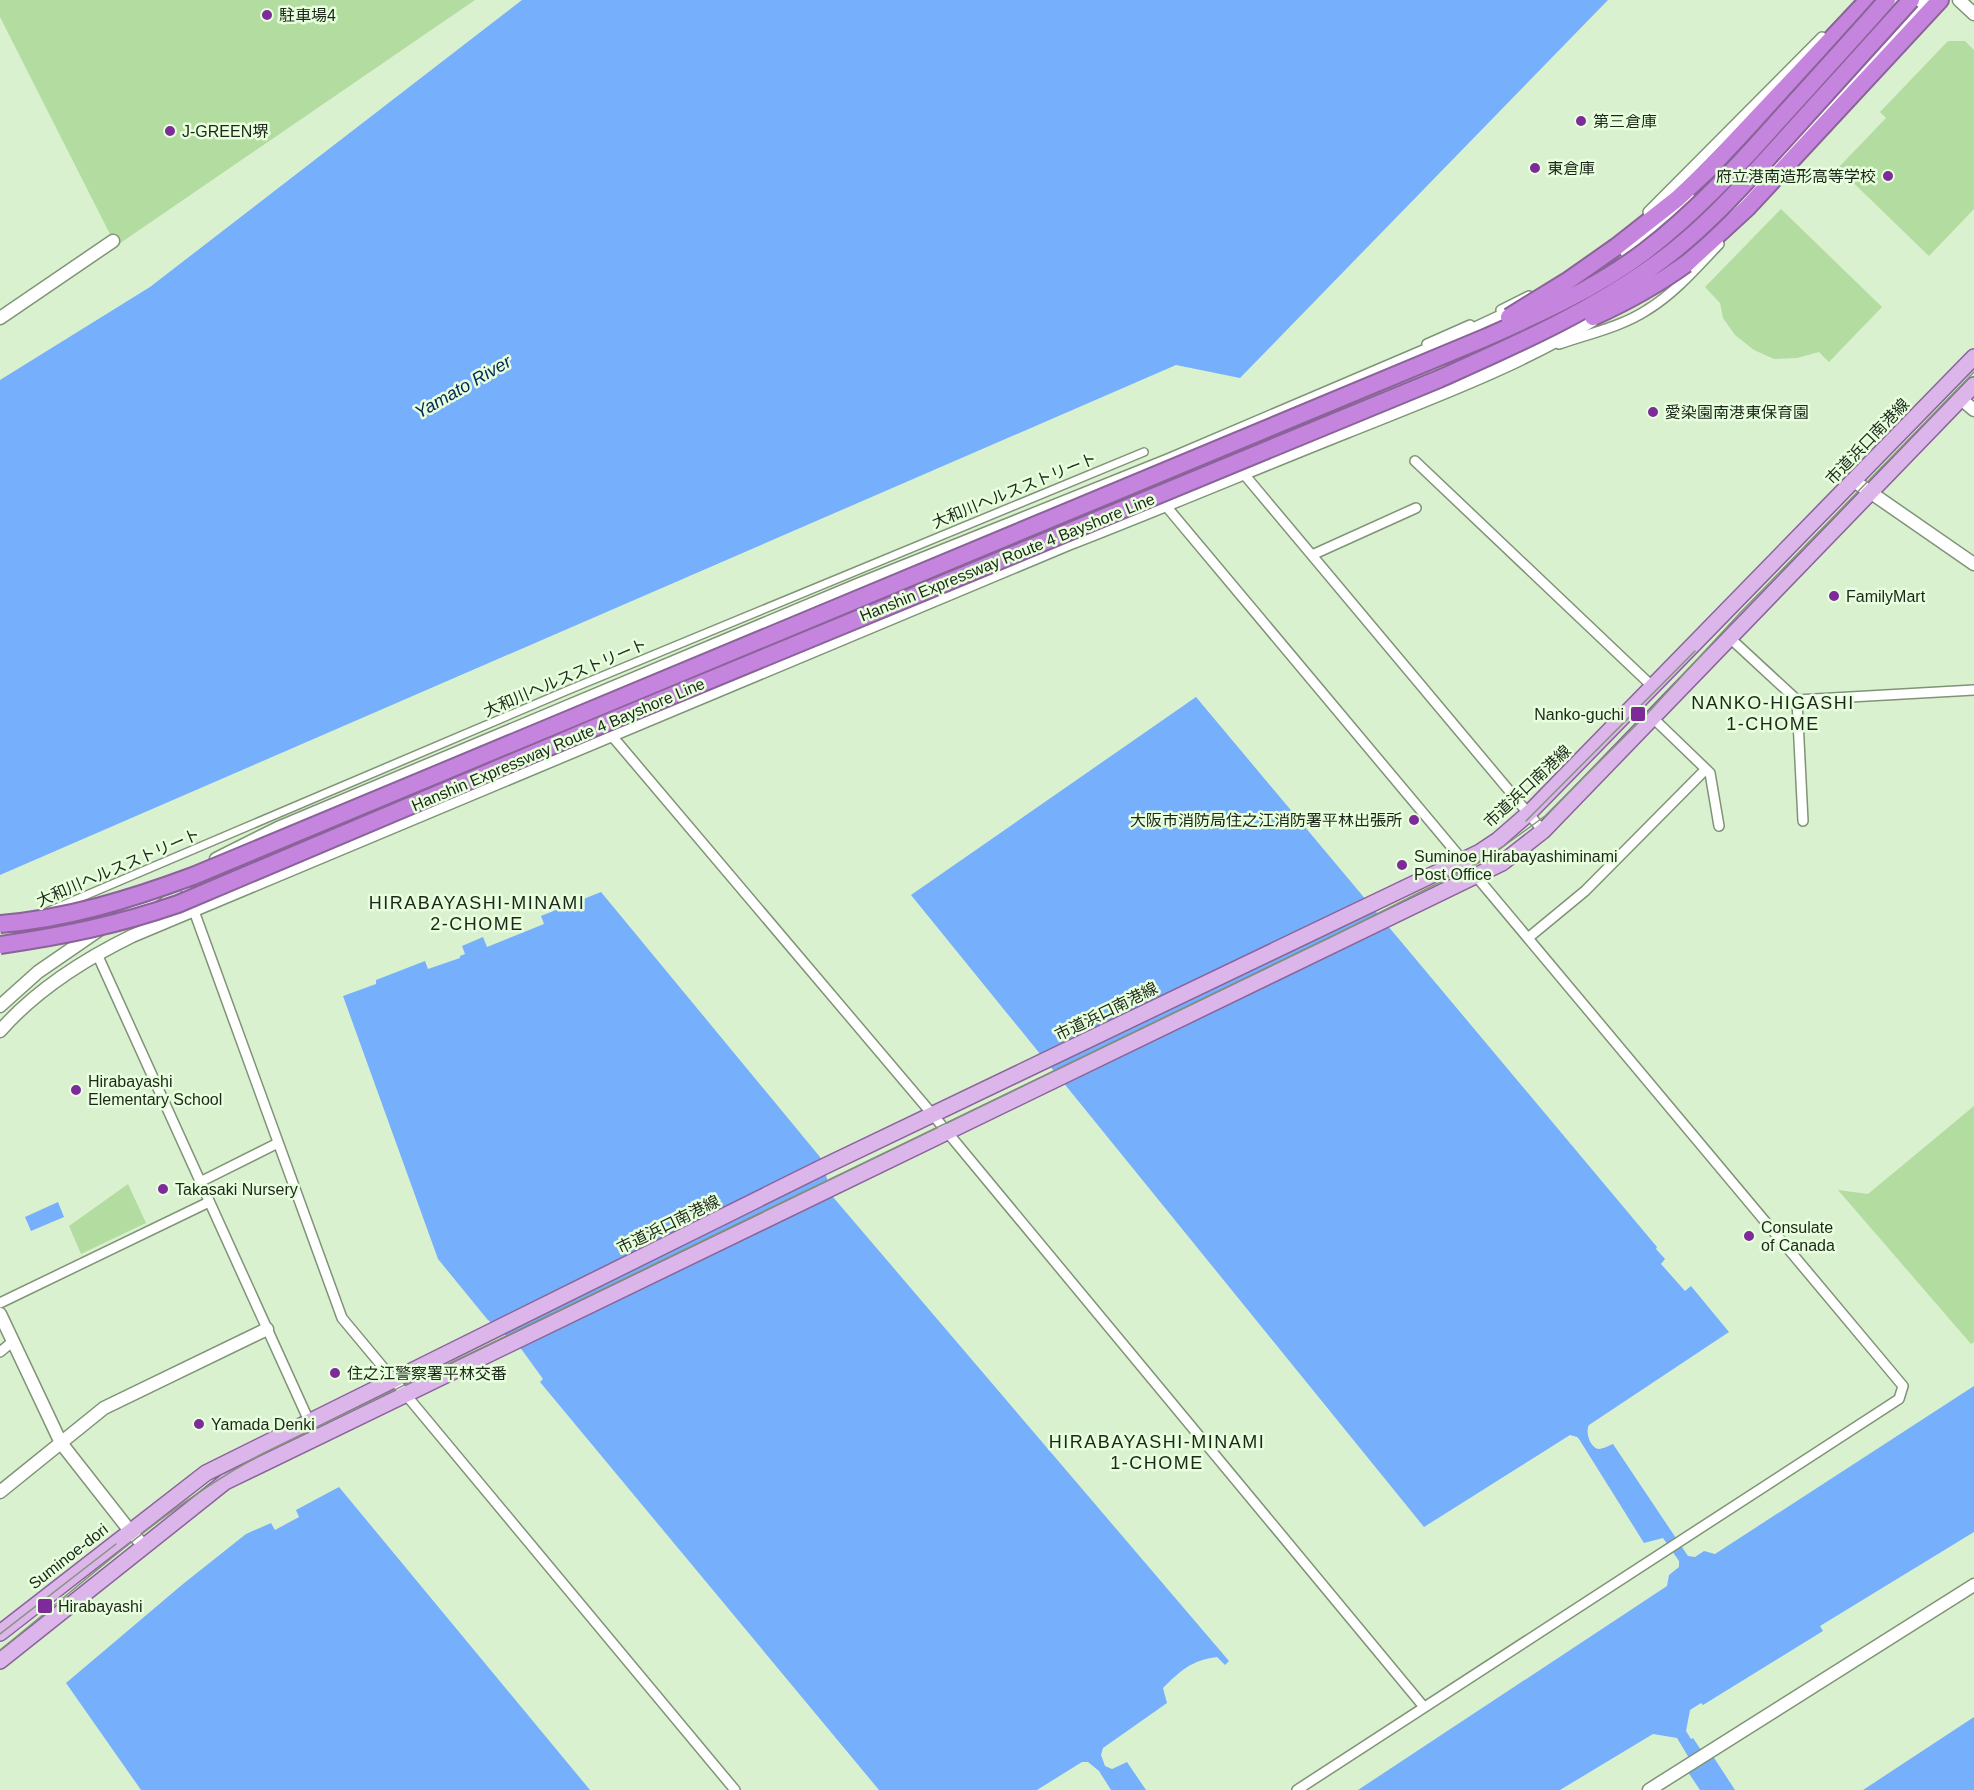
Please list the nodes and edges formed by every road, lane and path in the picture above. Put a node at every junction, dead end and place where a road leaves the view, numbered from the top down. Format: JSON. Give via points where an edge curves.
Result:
{"nodes":[{"id":1,"x":1858,"y":0,"type":"edge"},
{"id":2,"x":1868,"y":0,"type":"edge"},
{"id":3,"x":1877,"y":0,"type":"edge"},
{"id":4,"x":1887,"y":0,"type":"edge"},
{"id":5,"x":1911,"y":0,"type":"edge"},
{"id":6,"x":1926,"y":0,"type":"edge"},
{"id":7,"x":1940,"y":0,"type":"edge"},
{"id":8,"x":1950,"y":0,"type":"edge"},
{"id":9,"x":1959,"y":0,"type":"edge"},
{"id":10,"x":1974,"y":14,"type":"edge"},
{"id":11,"x":113,"y":241,"type":"dead end"},
{"id":12,"x":0,"y":318,"type":"edge"},
{"id":13,"x":1541,"y":350,"type":"junction"},
{"id":14,"x":1974,"y":357,"type":"edge"},
{"id":15,"x":1410,"y":369,"type":"junction"},
{"id":16,"x":1438,"y":379,"type":"junction"},
{"id":17,"x":1354,"y":382,"type":"junction"},
{"id":18,"x":1974,"y":385,"type":"edge"},
{"id":19,"x":1961,"y":399,"type":"junction"},
{"id":20,"x":1974,"y":410,"type":"edge"},
{"id":21,"x":1144,"y":452,"type":"dead end"},
{"id":22,"x":1416,"y":461,"type":"dead end"},
{"id":23,"x":1164,"y":462,"type":"junction"},
{"id":24,"x":1243,"y":473,"type":"junction"},
{"id":25,"x":1854,"y":481,"type":"junction"},
{"id":26,"x":1871,"y":493,"type":"junction"},
{"id":27,"x":1166,"y":506,"type":"junction"},
{"id":28,"x":1416,"y":508,"type":"dead end"},
{"id":29,"x":1312,"y":555,"type":"junction"},
{"id":30,"x":1974,"y":564,"type":"edge"},
{"id":31,"x":1731,"y":639,"type":"junction"},
{"id":32,"x":1653,"y":687,"type":"junction"},
{"id":33,"x":1974,"y":690,"type":"edge"},
{"id":34,"x":595,"y":697,"type":"junction"},
{"id":35,"x":1797,"y":700,"type":"junction"},
{"id":36,"x":1654,"y":718,"type":"junction"},
{"id":37,"x":612,"y":736,"type":"junction"},
{"id":38,"x":1706,"y":769,"type":"junction"},
{"id":39,"x":1529,"y":813,"type":"junction"},
{"id":40,"x":1803,"y":821,"type":"dead end"},
{"id":41,"x":1719,"y":826,"type":"dead end"},
{"id":42,"x":1543,"y":831,"type":"junction"},
{"id":43,"x":1462,"y":861,"type":"junction"},
{"id":44,"x":1476,"y":877,"type":"junction"},
{"id":45,"x":182,"y":878,"type":"junction"},
{"id":46,"x":194,"y":909,"type":"junction"},
{"id":47,"x":0,"y":924,"type":"edge"},
{"id":48,"x":0,"y":933,"type":"edge"},
{"id":49,"x":1528,"y":938,"type":"junction"},
{"id":50,"x":0,"y":945,"type":"edge"},
{"id":51,"x":97,"y":954,"type":"junction"},
{"id":52,"x":0,"y":1006,"type":"edge"},
{"id":53,"x":0,"y":1031,"type":"edge"},
{"id":54,"x":933,"y":1115,"type":"junction"},
{"id":55,"x":948,"y":1133,"type":"junction"},
{"id":56,"x":278,"y":1143,"type":"junction"},
{"id":57,"x":200,"y":1182,"type":"junction"},
{"id":58,"x":209,"y":1202,"type":"junction"},
{"id":59,"x":0,"y":1304,"type":"edge"},
{"id":60,"x":0,"y":1314,"type":"edge"},
{"id":61,"x":267,"y":1329,"type":"junction"},
{"id":62,"x":12,"y":1342,"type":"junction"},
{"id":63,"x":0,"y":1352,"type":"edge"},
{"id":64,"x":394,"y":1380,"type":"junction"},
{"id":65,"x":407,"y":1395,"type":"junction"},
{"id":66,"x":309,"y":1421,"type":"junction"},
{"id":67,"x":61,"y":1443,"type":"junction"},
{"id":68,"x":0,"y":1492,"type":"edge"},
{"id":69,"x":130,"y":1531,"type":"junction"},
{"id":70,"x":144,"y":1546,"type":"junction"},
{"id":71,"x":1974,"y":1585,"type":"edge"},
{"id":72,"x":0,"y":1633,"type":"edge"},
{"id":73,"x":0,"y":1661,"type":"edge"},
{"id":74,"x":1424,"y":1707,"type":"junction"},
{"id":75,"x":735,"y":1790,"type":"edge"},
{"id":76,"x":1297,"y":1790,"type":"edge"},
{"id":77,"x":1649,"y":1790,"type":"edge"}],
"edges":[{"from":1,"to":17,"type":"street","via":[[1663,198],[1605,247],[1546,287]]},
{"from":2,"to":15,"type":"highway","bridge":true,"via":[[1734,143],[1646,224],[1535,302]]},
{"from":3,"to":17,"type":"street","via":[[1709,180],[1632,246],[1552,292]]},
{"from":4,"to":15,"type":"highway","name":"Hanshin Expressway Route 4 Bayshore Line","bridge":true,"via":[[1716,189],[1642,253],[1559,304]]},
{"from":5,"to":16,"type":"highway","name":"Hanshin Expressway Route 4 Bayshore Line","bridge":true,"via":[[1731,199],[1676,249],[1577,315]]},
{"from":6,"to":13,"type":"street","via":[[1701,241],[1636,292]]},
{"from":7,"to":16,"type":"highway","bridge":true,"via":[[1747,208],[1679,269],[1638,295],[1590,318]]},
{"from":8,"to":13,"type":"street","via":[[1661,301],[1639,315]]},
{"from":9,"to":10,"type":"street"},
{"from":11,"to":12,"type":"street"},
{"from":13,"to":24,"type":"street"},
{"from":14,"to":25,"type":"main road","name":"市道浜口南港線"},
{"from":15,"to":47,"type":"highway","name":"Hanshin Expressway Route 4 Bayshore Line","bridge":true,"via":[[193,876],[116,902]]},
{"from":16,"to":50,"type":"highway","name":"Hanshin Expressway Route 4 Bayshore Line","bridge":true,"via":[[178,904],[111,926]]},
{"from":17,"to":23,"type":"street"},
{"from":18,"to":19,"type":"main road"},
{"from":19,"to":20,"type":"street"},
{"from":19,"to":26,"type":"main road"},
{"from":21,"to":48,"type":"street","name":"大和川ヘルスストリート","via":[[545,700]]},
{"from":22,"to":32,"type":"street"},
{"from":23,"to":27,"type":"street"},
{"from":23,"to":34,"type":"street"},
{"from":24,"to":27,"type":"street"},
{"from":24,"to":29,"type":"street"},
{"from":25,"to":26,"type":"street"},
{"from":25,"to":32,"type":"main road","name":"市道浜口南港線"},
{"from":26,"to":30,"type":"street"},
{"from":26,"to":31,"type":"main road"},
{"from":27,"to":37,"type":"street"},
{"from":27,"to":43,"type":"street"},
{"from":28,"to":29,"type":"street"},
{"from":29,"to":39,"type":"street"},
{"from":31,"to":35,"type":"street"},
{"from":31,"to":36,"type":"main road"},
{"from":32,"to":39,"type":"main road","name":"市道浜口南港線"},
{"from":33,"to":35,"type":"street"},
{"from":34,"to":37,"type":"street"},
{"from":34,"to":45,"type":"street","via":[[278,828]]},
{"from":35,"to":40,"type":"street"},
{"from":36,"to":38,"type":"street"},
{"from":36,"to":42,"type":"main road"},
{"from":37,"to":46,"type":"street"},
{"from":37,"to":54,"type":"street"},
{"from":38,"to":41,"type":"street","via":[[1710,773]]},
{"from":38,"to":49,"type":"street","via":[[1585,891]]},
{"from":39,"to":42,"type":"street"},
{"from":39,"to":43,"type":"main road","name":"市道浜口南港線","via":[[1498,840]]},
{"from":42,"to":44,"type":"main road","via":[[1517,853]]},
{"from":43,"to":44,"type":"street"},
{"from":43,"to":54,"type":"main road","name":"市道浜口南港線"},
{"from":44,"to":49,"type":"street"},
{"from":44,"to":55,"type":"main road"},
{"from":45,"to":46,"type":"street"},
{"from":45,"to":52,"type":"street","via":[[76,944]]},
{"from":46,"to":51,"type":"street"},
{"from":46,"to":56,"type":"street"},
{"from":49,"to":74,"type":"street","via":[[1903,1386],[1899,1398]]},
{"from":51,"to":53,"type":"street","via":[[50,985]]},
{"from":51,"to":57,"type":"street"},
{"from":54,"to":55,"type":"street"},
{"from":54,"to":64,"type":"main road","name":"市道浜口南港線"},
{"from":55,"to":65,"type":"main road"},
{"from":55,"to":74,"type":"street"},
{"from":56,"to":57,"type":"street"},
{"from":56,"to":64,"type":"street","via":[[342,1318]]},
{"from":57,"to":58,"type":"street"},
{"from":58,"to":59,"type":"street"},
{"from":58,"to":61,"type":"street"},
{"from":60,"to":62,"type":"street"},
{"from":61,"to":66,"type":"street"},
{"from":61,"to":67,"type":"street","via":[[104,1408]]},
{"from":62,"to":63,"type":"street"},
{"from":62,"to":67,"type":"street"},
{"from":64,"to":65,"type":"street"},
{"from":64,"to":66,"type":"main road","name":"市道浜口南港線"},
{"from":65,"to":70,"type":"main road","via":[[225,1482]]},
{"from":65,"to":75,"type":"street"},
{"from":66,"to":69,"type":"main road","name":"市道浜口南港線","via":[[206,1473]]},
{"from":67,"to":68,"type":"street"},
{"from":67,"to":69,"type":"street"},
{"from":69,"to":70,"type":"street"},
{"from":69,"to":72,"type":"main road","name":"Suminoe-dori"},
{"from":70,"to":73,"type":"main road"},
{"from":71,"to":77,"type":"street"},
{"from":74,"to":76,"type":"street"}]}
